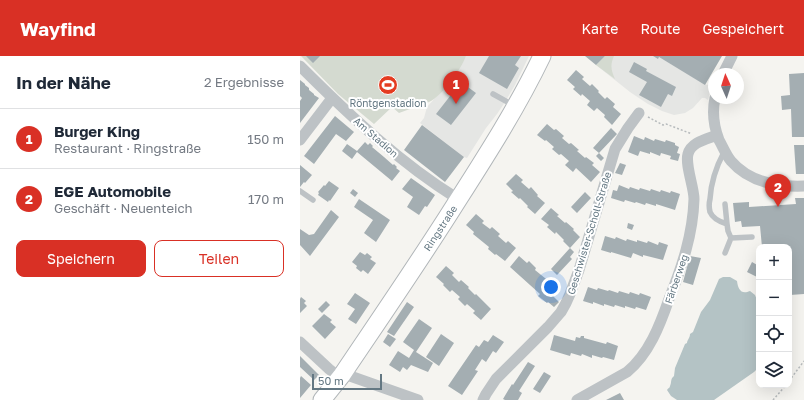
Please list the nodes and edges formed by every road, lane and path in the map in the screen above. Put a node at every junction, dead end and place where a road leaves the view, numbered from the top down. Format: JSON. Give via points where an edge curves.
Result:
{"nodes":[{"id":1,"x":542,"y":56,"type":"edge"},
{"id":2,"x":732,"y":56,"type":"edge"},
{"id":3,"x":300,"y":66,"type":"edge"},
{"id":4,"x":726,"y":68,"type":"edge"},
{"id":5,"x":493,"y":94,"type":"dead end"},
{"id":6,"x":333,"y":99,"type":"junction"},
{"id":7,"x":714,"y":104,"type":"edge"},
{"id":8,"x":515,"y":107,"type":"junction"},
{"id":9,"x":639,"y":113,"type":"joint"},
{"id":10,"x":717,"y":135,"type":"junction"},
{"id":11,"x":706,"y":139,"type":"junction"},
{"id":12,"x":300,"y":140,"type":"edge"},
{"id":13,"x":724,"y":152,"type":"junction"},
{"id":14,"x":804,"y":186,"type":"edge"},
{"id":15,"x":300,"y":191,"type":"edge"},
{"id":16,"x":313,"y":200,"type":"dead end"},
{"id":17,"x":458,"y":200,"type":"junction"},
{"id":18,"x":725,"y":204,"type":"dead end"},
{"id":19,"x":727,"y":224,"type":"junction"},
{"id":20,"x":752,"y":237,"type":"dead end"},
{"id":21,"x":731,"y":238,"type":"junction"},
{"id":22,"x":725,"y":253,"type":"dead end"},
{"id":23,"x":300,"y":342,"type":"edge"},
{"id":24,"x":804,"y":361,"type":"edge"},
{"id":25,"x":342,"y":375,"type":"junction"},
{"id":26,"x":792,"y":377,"type":"edge"},
{"id":27,"x":783,"y":388,"type":"edge"},
{"id":28,"x":327,"y":396,"type":"edge"},
{"id":29,"x":418,"y":400,"type":"edge"},
{"id":30,"x":483,"y":400,"type":"edge"},
{"id":31,"x":577,"y":400,"type":"edge"},
{"id":32,"x":773,"y":400,"type":"edge"}],
"edges":[{"from":1,"to":8,"type":"main road","name":"Ringstraße"},
{"from":2,"to":4,"type":"street"},
{"from":3,"to":6,"type":"street","name":"Am Stadion"},
{"from":5,"to":8,"type":"lane"},
{"from":6,"to":12,"type":"street"},
{"from":6,"to":17,"type":"street","name":"Am Stadion","via":[[392,151]]},
{"from":7,"to":10,"type":"street"},
{"from":8,"to":17,"type":"main road","name":"Ringstraße"},
{"from":9,"to":11,"type":"path","via":[[663,125]]},
{"from":9,"to":30,"type":"street","name":"Geschwister-Scholl-Straße","via":[[615,149],[579,270],[566,303],[548,327],[496,379]]},
{"from":10,"to":11,"type":"street","name":"Färberweg"},
{"from":10,"to":13,"type":"street"},
{"from":11,"to":31,"type":"street","name":"Färberweg","via":[[694,145],[687,156],[694,197],[687,248],[652,340],[627,372]]},
{"from":13,"to":14,"type":"street","via":[[745,174],[756,179],[772,184]]},
{"from":13,"to":19,"type":"lane","via":[[712,179],[709,208],[715,219]]},
{"from":15,"to":16,"type":"lane"},
{"from":17,"to":25,"type":"main road","name":"Ringstraße"},
{"from":18,"to":19,"type":"lane"},
{"from":19,"to":21,"type":"lane"},
{"from":20,"to":21,"type":"lane"},
{"from":21,"to":22,"type":"lane"},
{"from":23,"to":25,"type":"street","via":[[334,373]]},
{"from":24,"to":26,"type":"path"},
{"from":25,"to":28,"type":"main road","name":"Ringstraße"},
{"from":25,"to":29,"type":"street"},
{"from":27,"to":32,"type":"path"}]}
